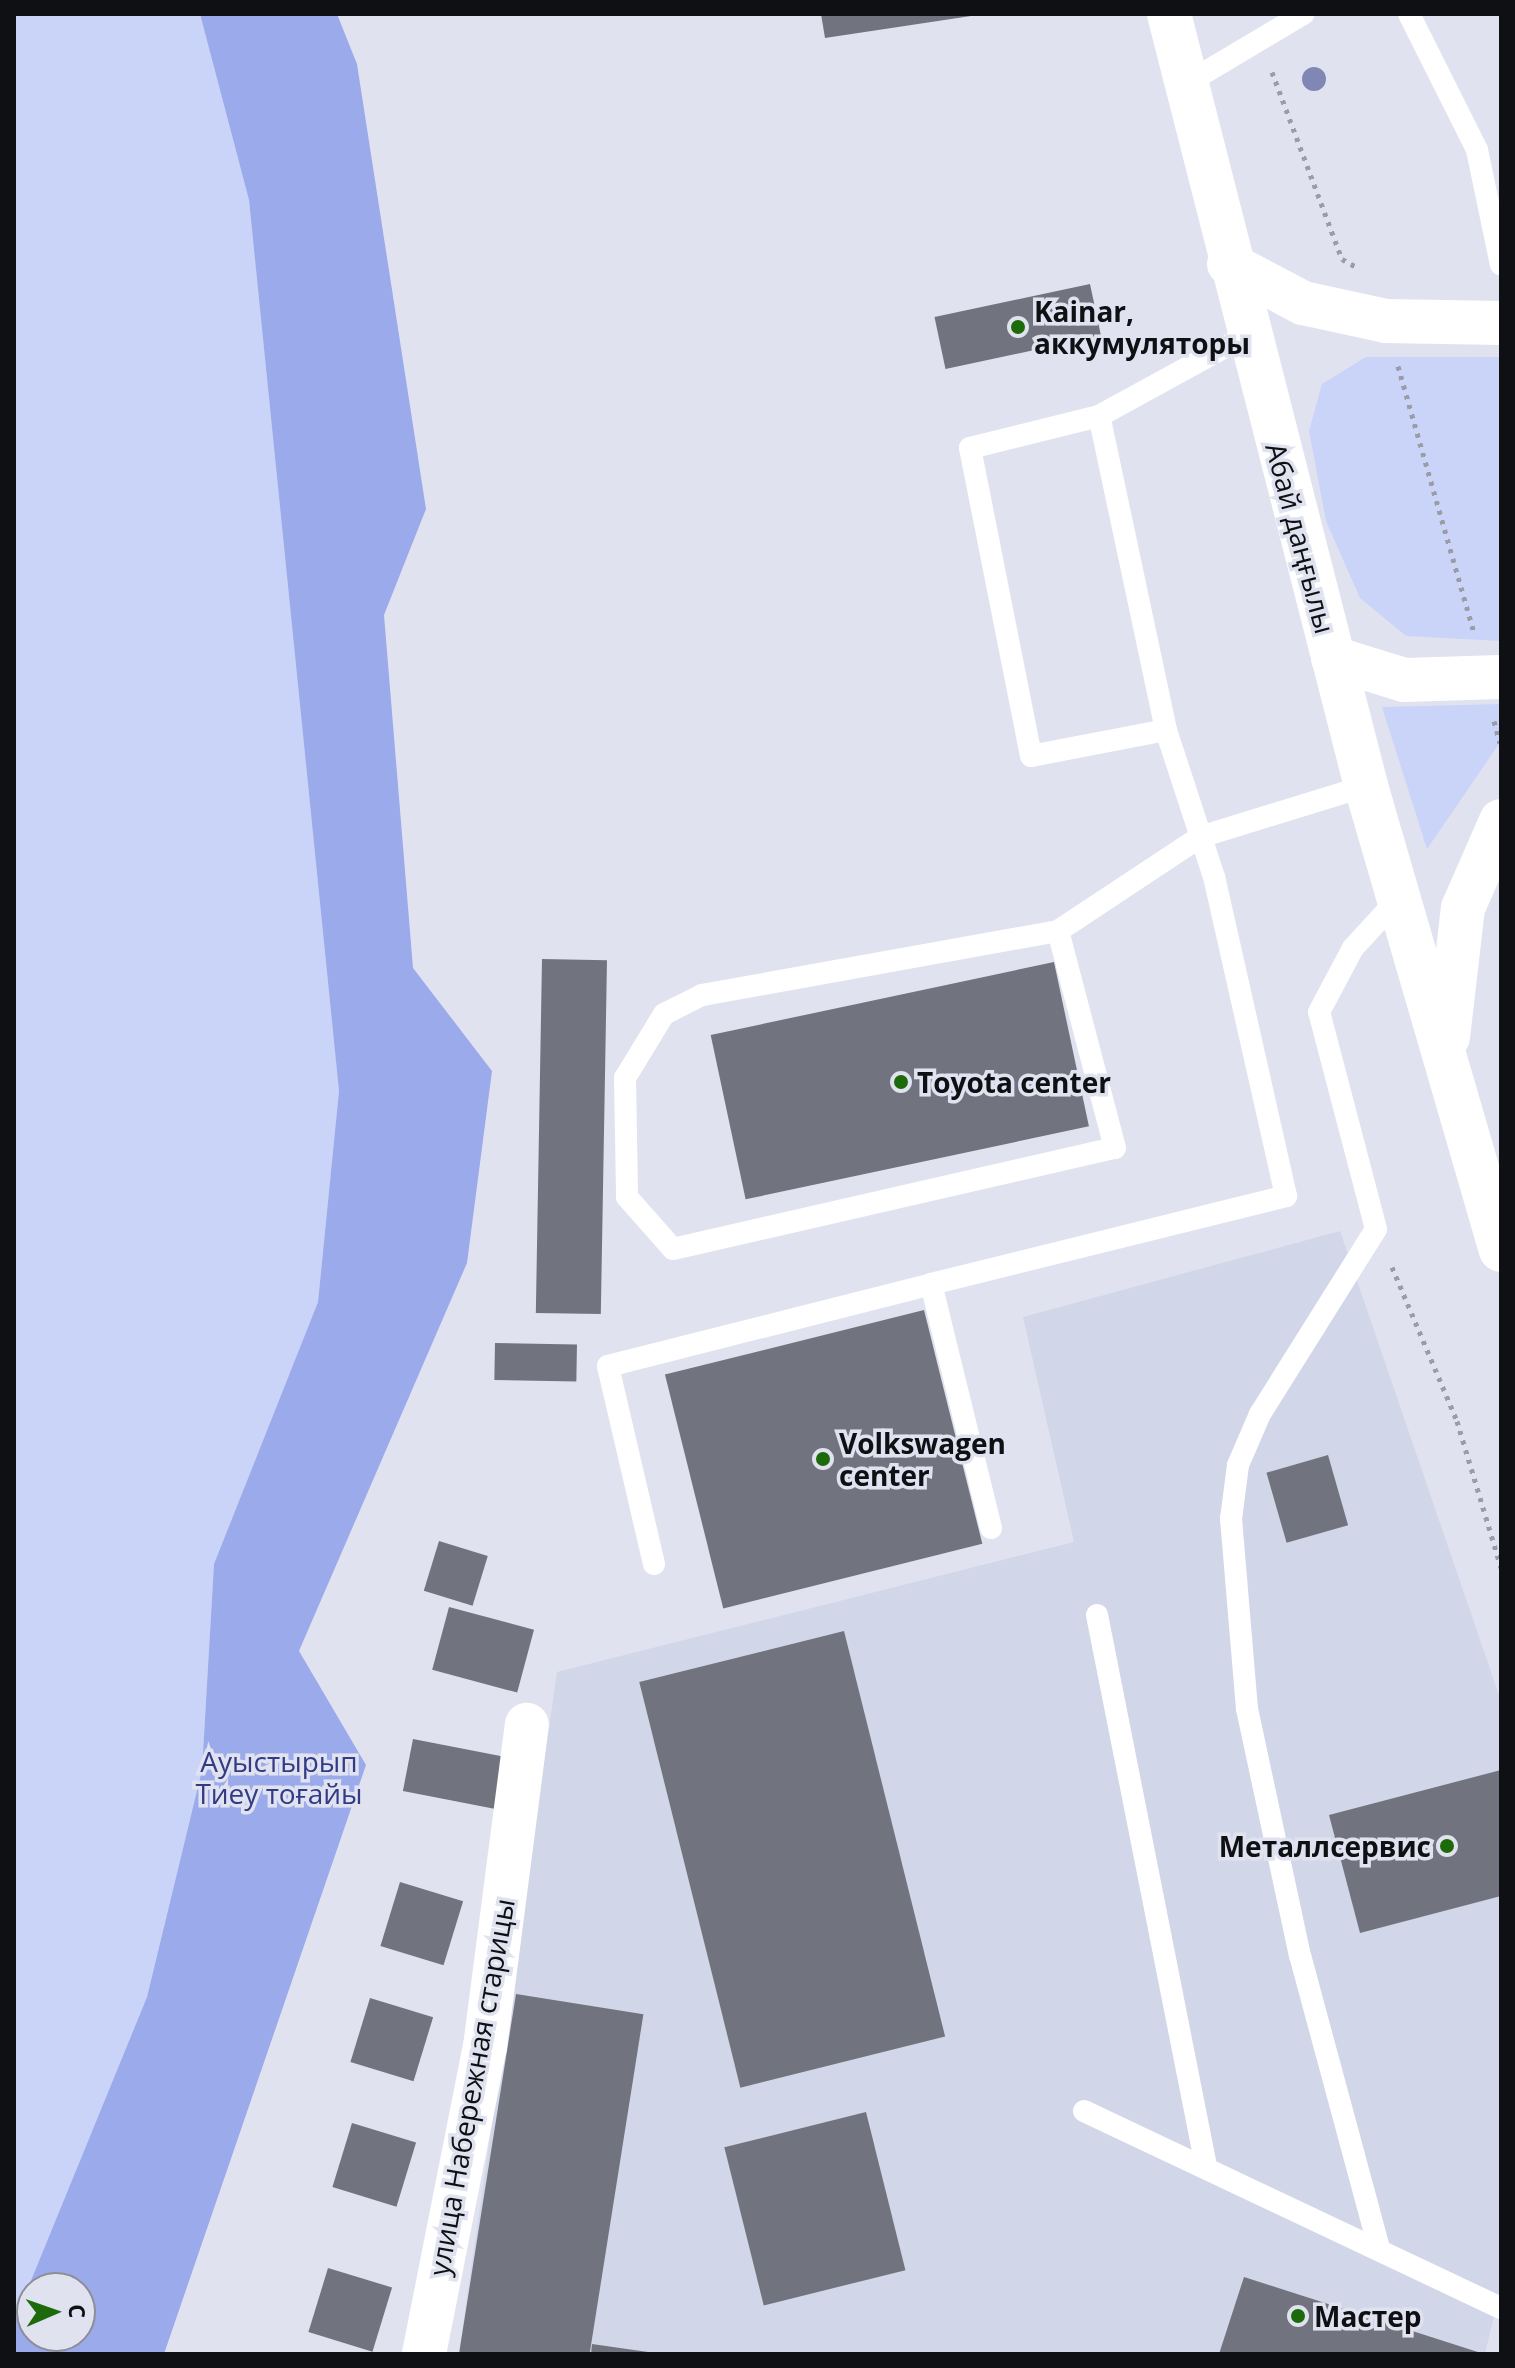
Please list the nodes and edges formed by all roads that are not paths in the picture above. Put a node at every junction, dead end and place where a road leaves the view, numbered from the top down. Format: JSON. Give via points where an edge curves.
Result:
{"nodes":[{"id":1,"x":1169,"y":14,"type":"edge"},
{"id":2,"x":1303,"y":14,"type":"edge"},
{"id":3,"x":1409,"y":14,"type":"edge"},
{"id":4,"x":1184,"y":85,"type":"junction"},
{"id":5,"x":1229,"y":264,"type":"junction"},
{"id":6,"x":1501,"y":265,"type":"edge"},
{"id":7,"x":1501,"y":323,"type":"edge"},
{"id":8,"x":1247,"y":335,"type":"junction"},
{"id":9,"x":1099,"y":416,"type":"junction"},
{"id":10,"x":1333,"y":658,"type":"junction"},
{"id":11,"x":1501,"y":677,"type":"edge"},
{"id":12,"x":1166,"y":730,"type":"junction"},
{"id":13,"x":1366,"y":786,"type":"junction"},
{"id":14,"x":1501,"y":821,"type":"edge"},
{"id":15,"x":1200,"y":837,"type":"junction"},
{"id":16,"x":1399,"y":898,"type":"junction"},
{"id":17,"x":1058,"y":931,"type":"junction"},
{"id":18,"x":1445,"y":1058,"type":"junction"},
{"id":19,"x":1501,"y":1231,"type":"edge"},
{"id":20,"x":1501,"y":1250,"type":"edge"},
{"id":21,"x":931,"y":1284,"type":"junction"},
{"id":22,"x":991,"y":1528,"type":"dead end"},
{"id":23,"x":654,"y":1564,"type":"dead end"},
{"id":24,"x":1097,"y":1615,"type":"dead end"},
{"id":25,"x":527,"y":1725,"type":"dead end"},
{"id":26,"x":1084,"y":2111,"type":"dead end"},
{"id":27,"x":1206,"y":2166,"type":"junction"},
{"id":28,"x":1379,"y":2248,"type":"junction"},
{"id":29,"x":1501,"y":2308,"type":"edge"},
{"id":30,"x":424,"y":2354,"type":"edge"}],
"edges":[{"from":1,"to":4,"type":"main road","name":"Абай даңғылы"},
{"from":2,"to":4,"type":"lane"},
{"from":3,"to":6,"type":"lane","via":[[1477,150]]},
{"from":4,"to":5,"type":"main road","name":"Абай даңғылы"},
{"from":5,"to":7,"type":"main road","via":[[1303,303],[1372,318]]},
{"from":5,"to":8,"type":"main road","name":"Абай даңғылы"},
{"from":8,"to":9,"type":"lane"},
{"from":8,"to":10,"type":"main road","name":"Абай даңғылы"},
{"from":9,"to":12,"type":"lane"},
{"from":9,"to":12,"type":"lane","via":[[970,448],[1031,756]]},
{"from":10,"to":11,"type":"main road","via":[[1404,680]]},
{"from":10,"to":13,"type":"main road","name":"Абай даңғылы"},
{"from":12,"to":15,"type":"lane"},
{"from":13,"to":15,"type":"lane"},
{"from":13,"to":16,"type":"main road","name":"Абай даңғылы"},
{"from":14,"to":18,"type":"main road","via":[[1463,908]]},
{"from":15,"to":17,"type":"lane"},
{"from":15,"to":21,"type":"lane","via":[[1286,1196]]},
{"from":16,"to":18,"type":"main road","name":"Абай даңғылы"},
{"from":16,"to":28,"type":"lane","via":[[1353,948],[1319,1012],[1376,1229],[1260,1414],[1238,1465],[1231,1519],[1247,1709],[1300,1956]]},
{"from":17,"to":17,"type":"lane","via":[[1115,1148],[673,1249],[627,1197],[625,1078],[664,1014],[702,995]]},
{"from":18,"to":19,"type":"main road"},
{"from":18,"to":20,"type":"main road"},
{"from":21,"to":22,"type":"lane"},
{"from":21,"to":23,"type":"lane","via":[[608,1366]]},
{"from":24,"to":27,"type":"lane"},
{"from":25,"to":30,"type":"main road","name":"улица Набережная старицы","via":[[485,2047]]},
{"from":26,"to":27,"type":"lane"},
{"from":27,"to":28,"type":"lane"},
{"from":28,"to":29,"type":"lane"}]}
